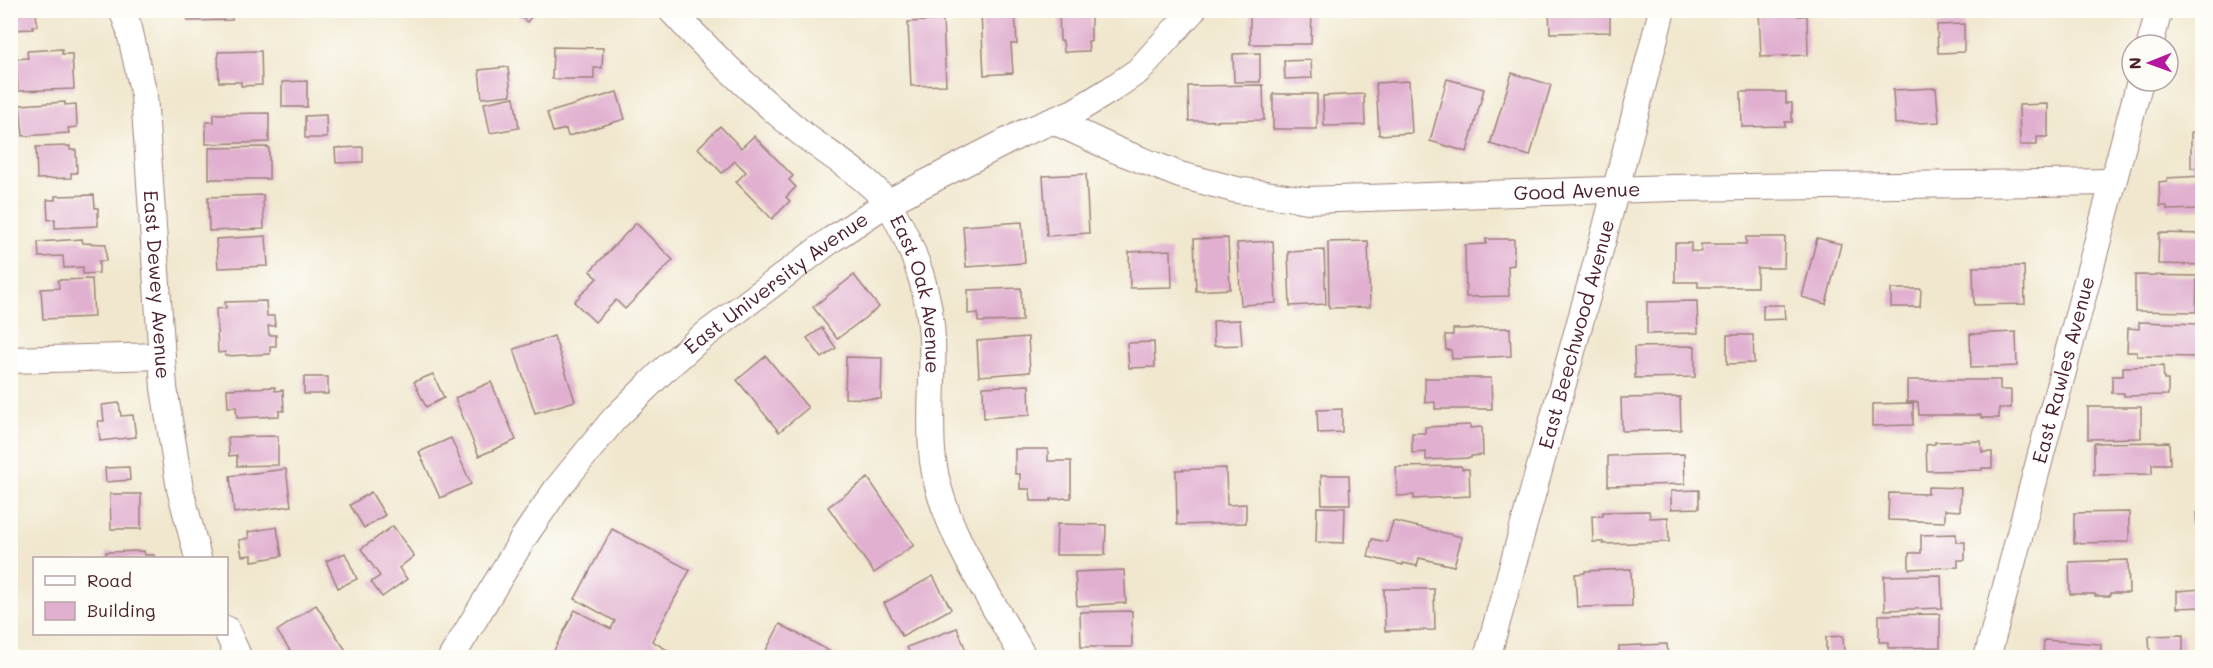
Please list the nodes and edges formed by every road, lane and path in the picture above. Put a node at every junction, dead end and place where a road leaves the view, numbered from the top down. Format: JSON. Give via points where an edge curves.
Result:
{"nodes":[{"id":1,"x":122,"y":10,"type":"edge"},
{"id":2,"x":671,"y":10,"type":"edge"},
{"id":3,"x":1193,"y":10,"type":"edge"},
{"id":4,"x":1662,"y":10,"type":"edge"},
{"id":5,"x":2159,"y":10,"type":"edge"},
{"id":6,"x":2153,"y":33,"type":"edge"},
{"id":7,"x":2137,"y":93,"type":"edge"},
{"id":8,"x":1054,"y":121,"type":"junction"},
{"id":9,"x":2113,"y":182,"type":"junction"},
{"id":10,"x":1615,"y":190,"type":"junction"},
{"id":11,"x":887,"y":203,"type":"junction"},
{"id":12,"x":162,"y":356,"type":"junction"},
{"id":13,"x":10,"y":360,"type":"edge"},
{"id":14,"x":198,"y":557,"type":"edge"},
{"id":15,"x":228,"y":633,"type":"edge"},
{"id":16,"x":239,"y":657,"type":"edge"},
{"id":17,"x":451,"y":657,"type":"edge"},
{"id":18,"x":1024,"y":657,"type":"edge"},
{"id":19,"x":1488,"y":657,"type":"edge"},
{"id":20,"x":1987,"y":657,"type":"edge"}],
"edges":[{"from":1,"to":12,"type":"street","name":"East Dewey Avenue","via":[[144,95]]},
{"from":2,"to":11,"type":"street","name":"East Oak Avenue","via":[[779,115],[869,184]]},
{"from":3,"to":8,"type":"street","name":"East University Avenue","via":[[1137,71]]},
{"from":4,"to":10,"type":"street","name":"East Beechwood Avenue"},
{"from":5,"to":6,"type":"street"},
{"from":7,"to":9,"type":"street","name":"East Rawles Avenue"},
{"from":8,"to":10,"type":"street","name":"Good Avenue","via":[[1180,175],[1284,198],[1344,200]]},
{"from":8,"to":11,"type":"street","name":"East University Avenue"},
{"from":9,"to":10,"type":"street","name":"Good Avenue"},
{"from":9,"to":20,"type":"street","name":"East Rawles Avenue"},
{"from":10,"to":19,"type":"street","name":"East Beechwood Avenue"},
{"from":11,"to":17,"type":"street","name":"East University Avenue","via":[[697,341],[614,419],[556,490]]},
{"from":11,"to":18,"type":"street","name":"East Oak Avenue","via":[[907,238],[924,292],[932,337],[931,438],[940,493],[955,535]]},
{"from":12,"to":13,"type":"street"},
{"from":12,"to":14,"type":"street","name":"East Dewey Avenue","via":[[168,422]]},
{"from":15,"to":16,"type":"street"}]}
